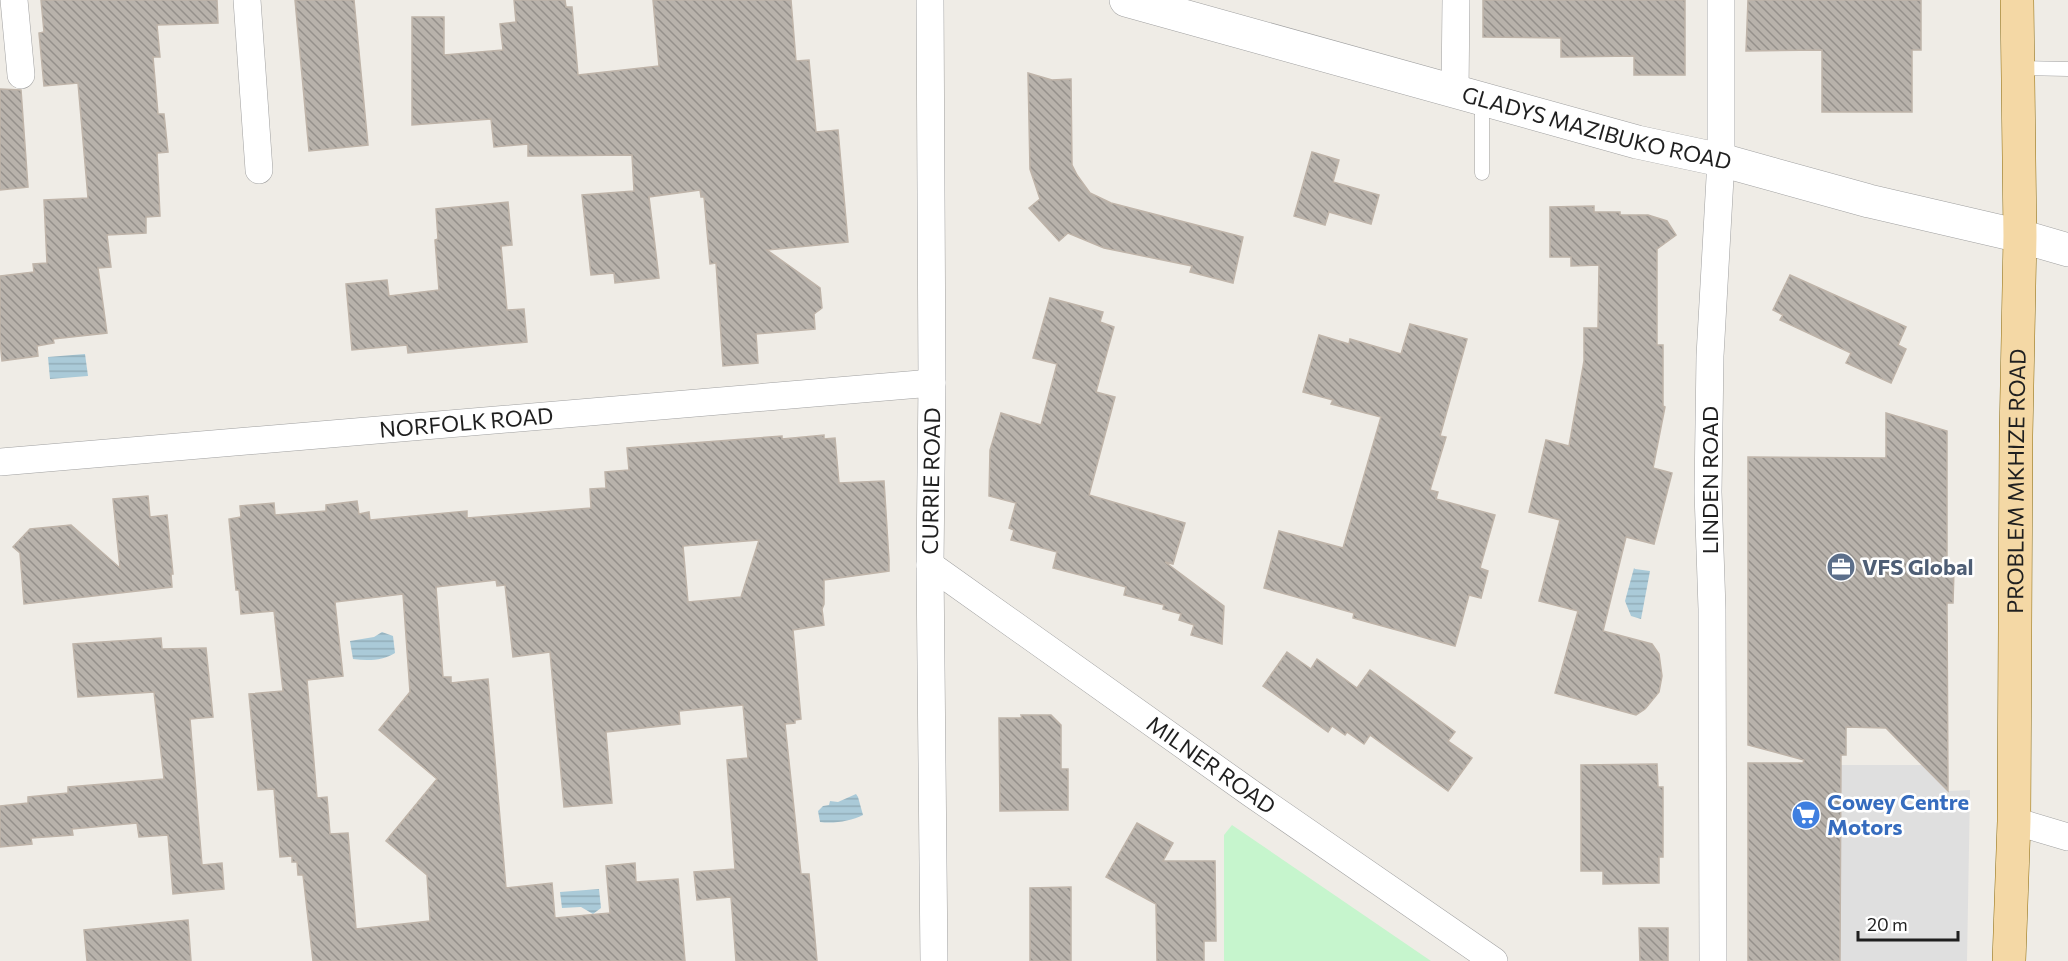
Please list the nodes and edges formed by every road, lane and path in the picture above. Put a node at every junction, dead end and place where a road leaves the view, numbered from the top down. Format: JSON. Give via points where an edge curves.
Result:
{"nodes":[{"id":1,"x":14,"y":0,"type":"edge"},
{"id":2,"x":247,"y":0,"type":"edge"},
{"id":3,"x":930,"y":0,"type":"edge"},
{"id":4,"x":1126,"y":0,"type":"edge"},
{"id":5,"x":1456,"y":0,"type":"edge"},
{"id":6,"x":1721,"y":0,"type":"edge"},
{"id":7,"x":2017,"y":0,"type":"edge"},
{"id":8,"x":2018,"y":68,"type":"junction"},
{"id":9,"x":2068,"y":69,"type":"edge"},
{"id":10,"x":21,"y":75,"type":"dead end"},
{"id":11,"x":1469,"y":95,"type":"junction"},
{"id":12,"x":1720,"y":160,"type":"junction"},
{"id":13,"x":259,"y":170,"type":"dead end"},
{"id":14,"x":1482,"y":173,"type":"dead end"},
{"id":15,"x":2020,"y":236,"type":"junction"},
{"id":16,"x":2068,"y":250,"type":"edge"},
{"id":17,"x":932,"y":383,"type":"junction"},
{"id":18,"x":0,"y":462,"type":"edge"},
{"id":19,"x":930,"y":565,"type":"junction"},
{"id":20,"x":2014,"y":821,"type":"junction"},
{"id":21,"x":2068,"y":837,"type":"edge"},
{"id":22,"x":934,"y":961,"type":"edge"},
{"id":23,"x":1494,"y":961,"type":"edge"},
{"id":24,"x":1713,"y":961,"type":"edge"},
{"id":25,"x":2009,"y":961,"type":"edge"}],
"edges":[{"from":1,"to":10,"type":"street"},
{"from":2,"to":13,"type":"street"},
{"from":3,"to":17,"type":"street","name":"CURRIE ROAD"},
{"from":4,"to":11,"type":"street","name":"GLADYS MAZIBUKO ROAD"},
{"from":5,"to":11,"type":"street"},
{"from":6,"to":12,"type":"street","name":"LINDEN ROAD"},
{"from":7,"to":8,"type":"main road","name":"PROBLEM MKHIZE ROAD"},
{"from":8,"to":9,"type":"lane"},
{"from":8,"to":15,"type":"main road","name":"PROBLEM MKHIZE ROAD"},
{"from":11,"to":12,"type":"street","name":"GLADYS MAZIBUKO ROAD","via":[[1637,142]]},
{"from":11,"to":14,"type":"lane"},
{"from":12,"to":15,"type":"street","name":"GLADYS MAZIBUKO ROAD","via":[[1869,201]]},
{"from":12,"to":24,"type":"street","name":"LINDEN ROAD","via":[[1708,492]]},
{"from":15,"to":16,"type":"street","name":"GLADYS MAZIBUKO ROAD"},
{"from":15,"to":20,"type":"main road","name":"PROBLEM MKHIZE ROAD"},
{"from":17,"to":18,"type":"street","name":"NORFOLK ROAD"},
{"from":17,"to":19,"type":"street","name":"CURRIE ROAD"},
{"from":19,"to":22,"type":"street","name":"CURRIE ROAD"},
{"from":19,"to":23,"type":"street","name":"MILNER ROAD"},
{"from":20,"to":21,"type":"street"},
{"from":20,"to":25,"type":"main road","name":"PROBLEM MKHIZE ROAD"}]}
